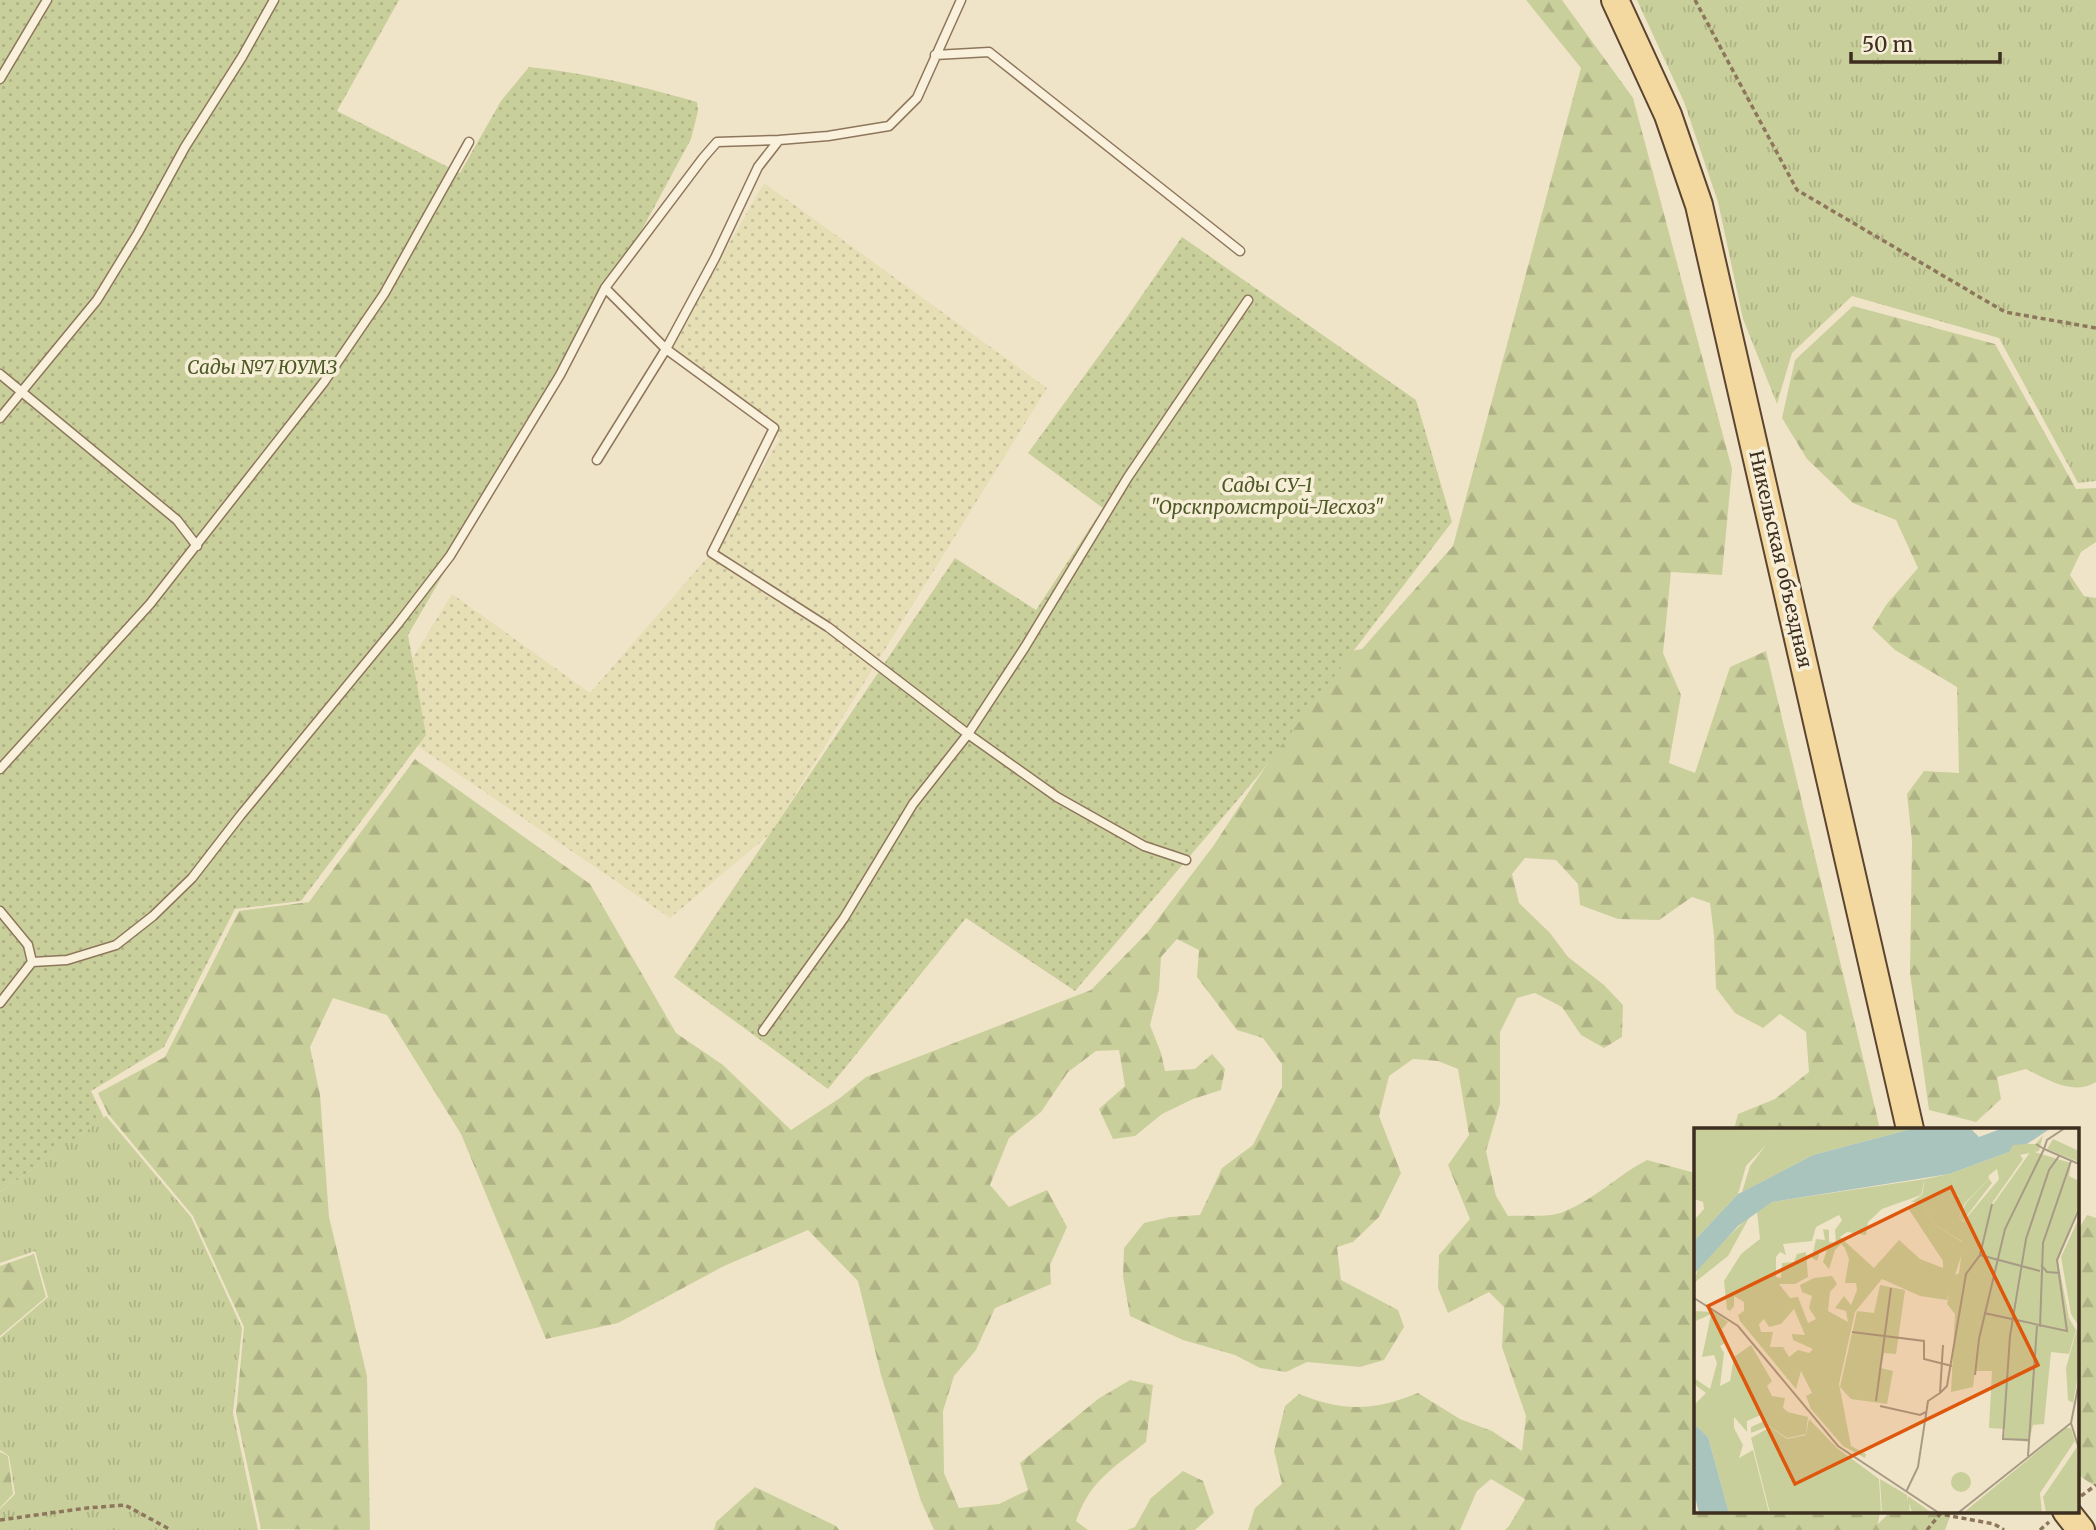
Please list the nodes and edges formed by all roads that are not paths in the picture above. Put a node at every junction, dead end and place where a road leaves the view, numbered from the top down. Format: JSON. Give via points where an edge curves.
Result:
{"nodes":[{"id":1,"x":47,"y":0,"type":"edge"},
{"id":2,"x":274,"y":0,"type":"edge"},
{"id":3,"x":961,"y":0,"type":"edge"},
{"id":4,"x":1615,"y":0,"type":"edge"},
{"id":5,"x":935,"y":55,"type":"junction"},
{"id":6,"x":0,"y":79,"type":"edge"},
{"id":7,"x":779,"y":140,"type":"junction"},
{"id":8,"x":469,"y":142,"type":"dead end"},
{"id":9,"x":1240,"y":251,"type":"dead end"},
{"id":10,"x":605,"y":288,"type":"junction"},
{"id":11,"x":1248,"y":300,"type":"dead end"},
{"id":12,"x":666,"y":349,"type":"junction"},
{"id":13,"x":0,"y":373,"type":"edge"},
{"id":14,"x":22,"y":390,"type":"junction"},
{"id":15,"x":0,"y":418,"type":"edge"},
{"id":16,"x":597,"y":460,"type":"dead end"},
{"id":17,"x":197,"y":546,"type":"junction"},
{"id":18,"x":968,"y":734,"type":"junction"},
{"id":19,"x":0,"y":769,"type":"edge"},
{"id":20,"x":1186,"y":860,"type":"dead end"},
{"id":21,"x":0,"y":911,"type":"edge"},
{"id":22,"x":33,"y":962,"type":"junction"},
{"id":23,"x":0,"y":1003,"type":"edge"},
{"id":24,"x":763,"y":1031,"type":"dead end"},
{"id":25,"x":1910,"y":1128,"type":"edge"},
{"id":26,"x":2067,"y":1512,"type":"edge"},
{"id":27,"x":2081,"y":1530,"type":"edge"}],
"edges":[{"from":1,"to":6,"type":"lane"},
{"from":2,"to":14,"type":"lane","via":[[97,300]]},
{"from":3,"to":5,"type":"lane"},
{"from":4,"to":25,"type":"main road","name":"Никельская объездная","via":[[1668,115],[1699,205]]},
{"from":5,"to":7,"type":"lane","via":[[917,98],[889,126]]},
{"from":5,"to":9,"type":"lane","via":[[989,52]]},
{"from":7,"to":10,"type":"lane","via":[[717,142]]},
{"from":7,"to":12,"type":"lane","via":[[758,167]]},
{"from":8,"to":17,"type":"lane","via":[[384,294],[339,361]]},
{"from":10,"to":12,"type":"lane"},
{"from":10,"to":22,"type":"lane","via":[[560,375],[450,556],[192,878],[116,945],[67,960]]},
{"from":11,"to":18,"type":"lane","via":[[1128,477]]},
{"from":12,"to":16,"type":"lane"},
{"from":12,"to":18,"type":"lane","via":[[774,428],[712,552],[828,627]]},
{"from":13,"to":14,"type":"lane"},
{"from":14,"to":15,"type":"lane"},
{"from":14,"to":17,"type":"lane","via":[[177,520]]},
{"from":17,"to":19,"type":"lane","via":[[121,638]]},
{"from":18,"to":20,"type":"lane","via":[[1057,797],[1144,846]]},
{"from":18,"to":24,"type":"lane","via":[[913,804],[844,918]]},
{"from":21,"to":22,"type":"lane","via":[[28,945]]},
{"from":22,"to":23,"type":"lane"},
{"from":26,"to":27,"type":"main road"}]}
